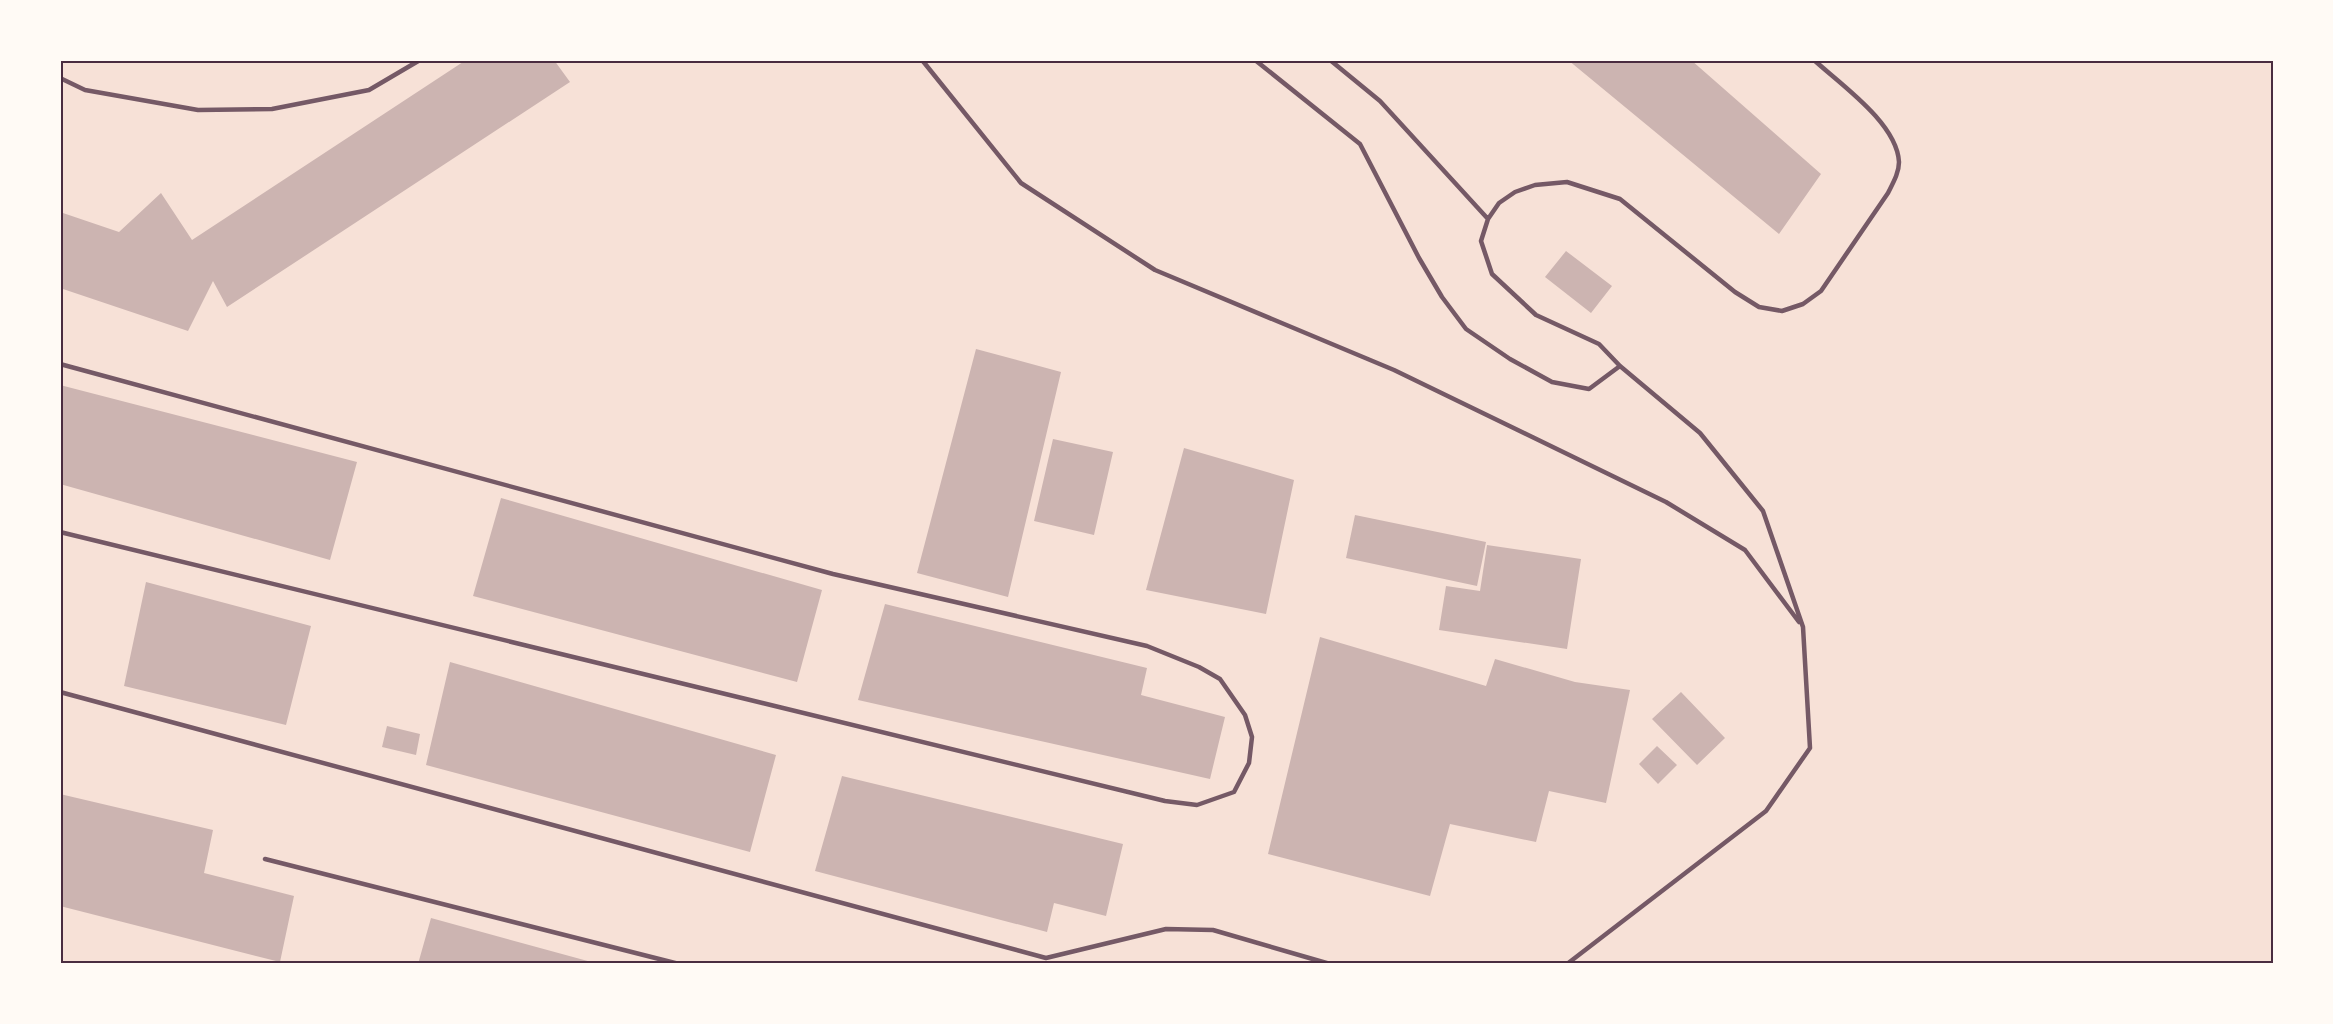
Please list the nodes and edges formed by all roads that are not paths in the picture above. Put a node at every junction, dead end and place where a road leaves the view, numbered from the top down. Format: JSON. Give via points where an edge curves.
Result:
{"nodes":[{"id":1,"x":420,"y":60,"type":"edge"},
{"id":2,"x":922,"y":60,"type":"edge"},
{"id":3,"x":1255,"y":60,"type":"edge"},
{"id":4,"x":1330,"y":60,"type":"edge"},
{"id":5,"x":1814,"y":60,"type":"edge"},
{"id":6,"x":60,"y":78,"type":"edge"},
{"id":7,"x":1488,"y":219,"type":"junction"},
{"id":8,"x":60,"y":364,"type":"edge"},
{"id":9,"x":1620,"y":366,"type":"junction"},
{"id":10,"x":60,"y":532,"type":"edge"},
{"id":11,"x":1803,"y":627,"type":"junction"},
{"id":12,"x":60,"y":692,"type":"edge"},
{"id":13,"x":265,"y":859,"type":"dead end"},
{"id":14,"x":679,"y":964,"type":"edge"},
{"id":15,"x":1330,"y":964,"type":"edge"},
{"id":16,"x":1567,"y":964,"type":"edge"}],
"edges":[{"from":1,"to":6,"type":"lane","via":[[369,90],[272,109],[198,110],[85,90]]},
{"from":2,"to":11,"type":"lane","via":[[1021,183],[1155,270],[1394,370],[1666,502],[1745,550]]},
{"from":3,"to":9,"type":"lane","via":[[1360,144],[1419,258],[1466,329],[1552,382],[1589,389]]},
{"from":4,"to":7,"type":"lane","via":[[1380,101]]},
{"from":5,"to":7,"type":"lane","via":[[1876,116],[1886,129],[1899,162],[1888,193],[1821,291],[1803,304],[1782,312],[1759,307],[1620,199],[1567,182],[1535,185],[1515,192],[1499,203]]},
{"from":7,"to":9,"type":"lane","via":[[1481,241],[1492,274],[1536,315],[1599,344]]},
{"from":8,"to":10,"type":"lane","via":[[833,574],[1148,646],[1221,679],[1245,715],[1252,737],[1249,763],[1234,792],[1197,805],[1165,801]]},
{"from":9,"to":11,"type":"lane","via":[[1700,433],[1763,511]]},
{"from":11,"to":16,"type":"lane","via":[[1810,748],[1767,811]]},
{"from":12,"to":15,"type":"lane","via":[[1046,958],[1166,929],[1213,930]]},
{"from":13,"to":14,"type":"lane"}]}
